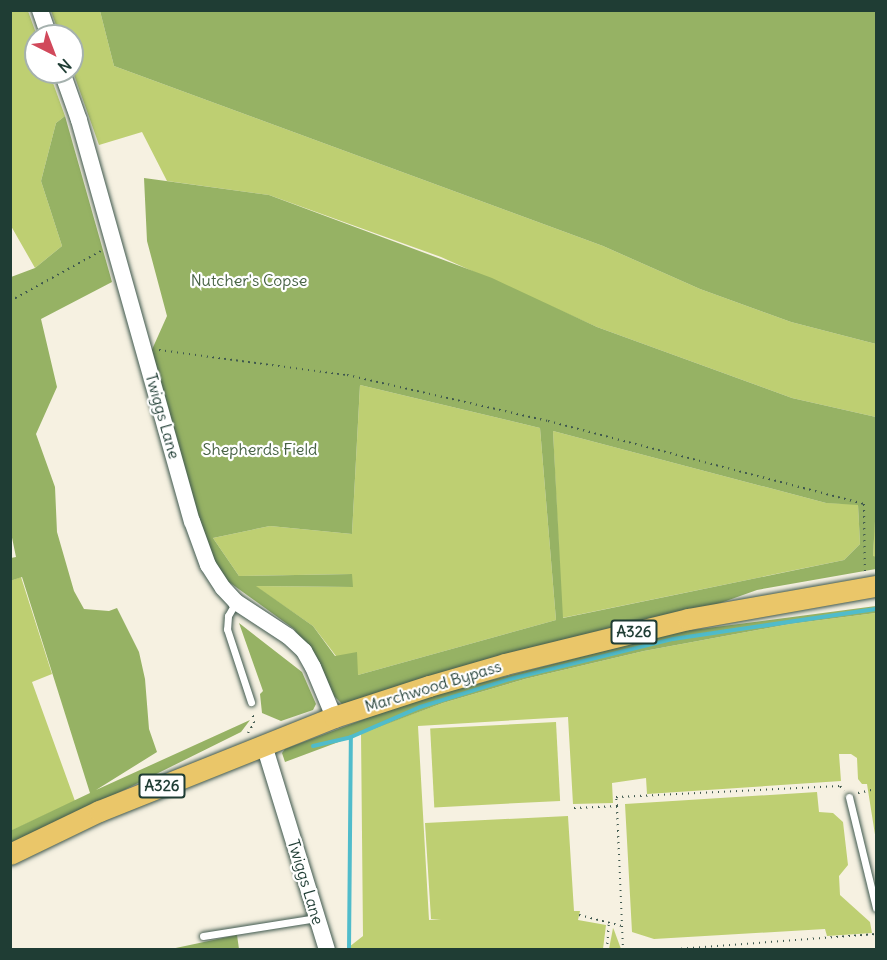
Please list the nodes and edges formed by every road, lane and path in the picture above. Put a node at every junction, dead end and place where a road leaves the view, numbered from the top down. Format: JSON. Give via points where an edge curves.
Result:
{"nodes":[{"id":1,"x":66,"y":84,"type":"edge"},
{"id":2,"x":114,"y":244,"type":"junction"},
{"id":3,"x":10,"y":301,"type":"edge"},
{"id":4,"x":144,"y":351,"type":"junction"},
{"id":5,"x":871,"y":587,"type":"edge"},
{"id":6,"x":236,"y":602,"type":"junction"},
{"id":7,"x":251,"y":702,"type":"dead end"},
{"id":8,"x":334,"y":717,"type":"junction"},
{"id":9,"x":264,"y":745,"type":"junction"},
{"id":10,"x":876,"y":789,"type":"edge"},
{"id":11,"x":849,"y":797,"type":"junction"},
{"id":12,"x":617,"y":806,"type":"junction"},
{"id":13,"x":574,"y":808,"type":"dead end"},
{"id":14,"x":10,"y":854,"type":"edge"},
{"id":15,"x":876,"y":908,"type":"edge"},
{"id":16,"x":579,"y":915,"type":"dead end"},
{"id":17,"x":317,"y":918,"type":"junction"},
{"id":18,"x":609,"y":923,"type":"junction"},
{"id":19,"x":622,"y":926,"type":"junction"},
{"id":20,"x":876,"y":934,"type":"edge"},
{"id":21,"x":203,"y":936,"type":"dead end"},
{"id":22,"x":327,"y":950,"type":"edge"},
{"id":23,"x":607,"y":950,"type":"edge"},
{"id":24,"x":622,"y":950,"type":"edge"},
{"id":25,"x":663,"y":950,"type":"edge"}],
"edges":[{"from":1,"to":2,"type":"street","name":"Twiggs Lane"},
{"from":2,"to":3,"type":"path"},
{"from":2,"to":4,"type":"street","name":"Twiggs Lane"},
{"from":4,"to":5,"type":"path","via":[[347,375],[548,421],[864,504]]},
{"from":4,"to":6,"type":"street","name":"Twiggs Lane","via":[[208,566]]},
{"from":5,"to":8,"type":"main road","name":"Marchwood Bypass","number":"A326","via":[[688,619],[505,664]]},
{"from":6,"to":7,"type":"lane","via":[[228,616],[227,629]]},
{"from":6,"to":8,"type":"street","name":"Twiggs Lane","via":[[304,651]]},
{"from":8,"to":9,"type":"main road","name":"Marchwood Bypass","number":"A326"},
{"from":9,"to":14,"type":"main road","name":"Marchwood Bypass","number":"A326","via":[[99,811]]},
{"from":9,"to":17,"type":"street","name":"Twiggs Lane"},
{"from":10,"to":11,"type":"path"},
{"from":11,"to":12,"type":"path","via":[[840,786],[828,786],[616,797]]},
{"from":11,"to":15,"type":"lane"},
{"from":12,"to":13,"type":"path"},
{"from":12,"to":19,"type":"path"},
{"from":16,"to":18,"type":"path"},
{"from":17,"to":21,"type":"lane"},
{"from":17,"to":22,"type":"street","name":"Twiggs Lane"},
{"from":18,"to":19,"type":"path"},
{"from":18,"to":23,"type":"path"},
{"from":19,"to":24,"type":"path"},
{"from":20,"to":25,"type":"path"}]}
